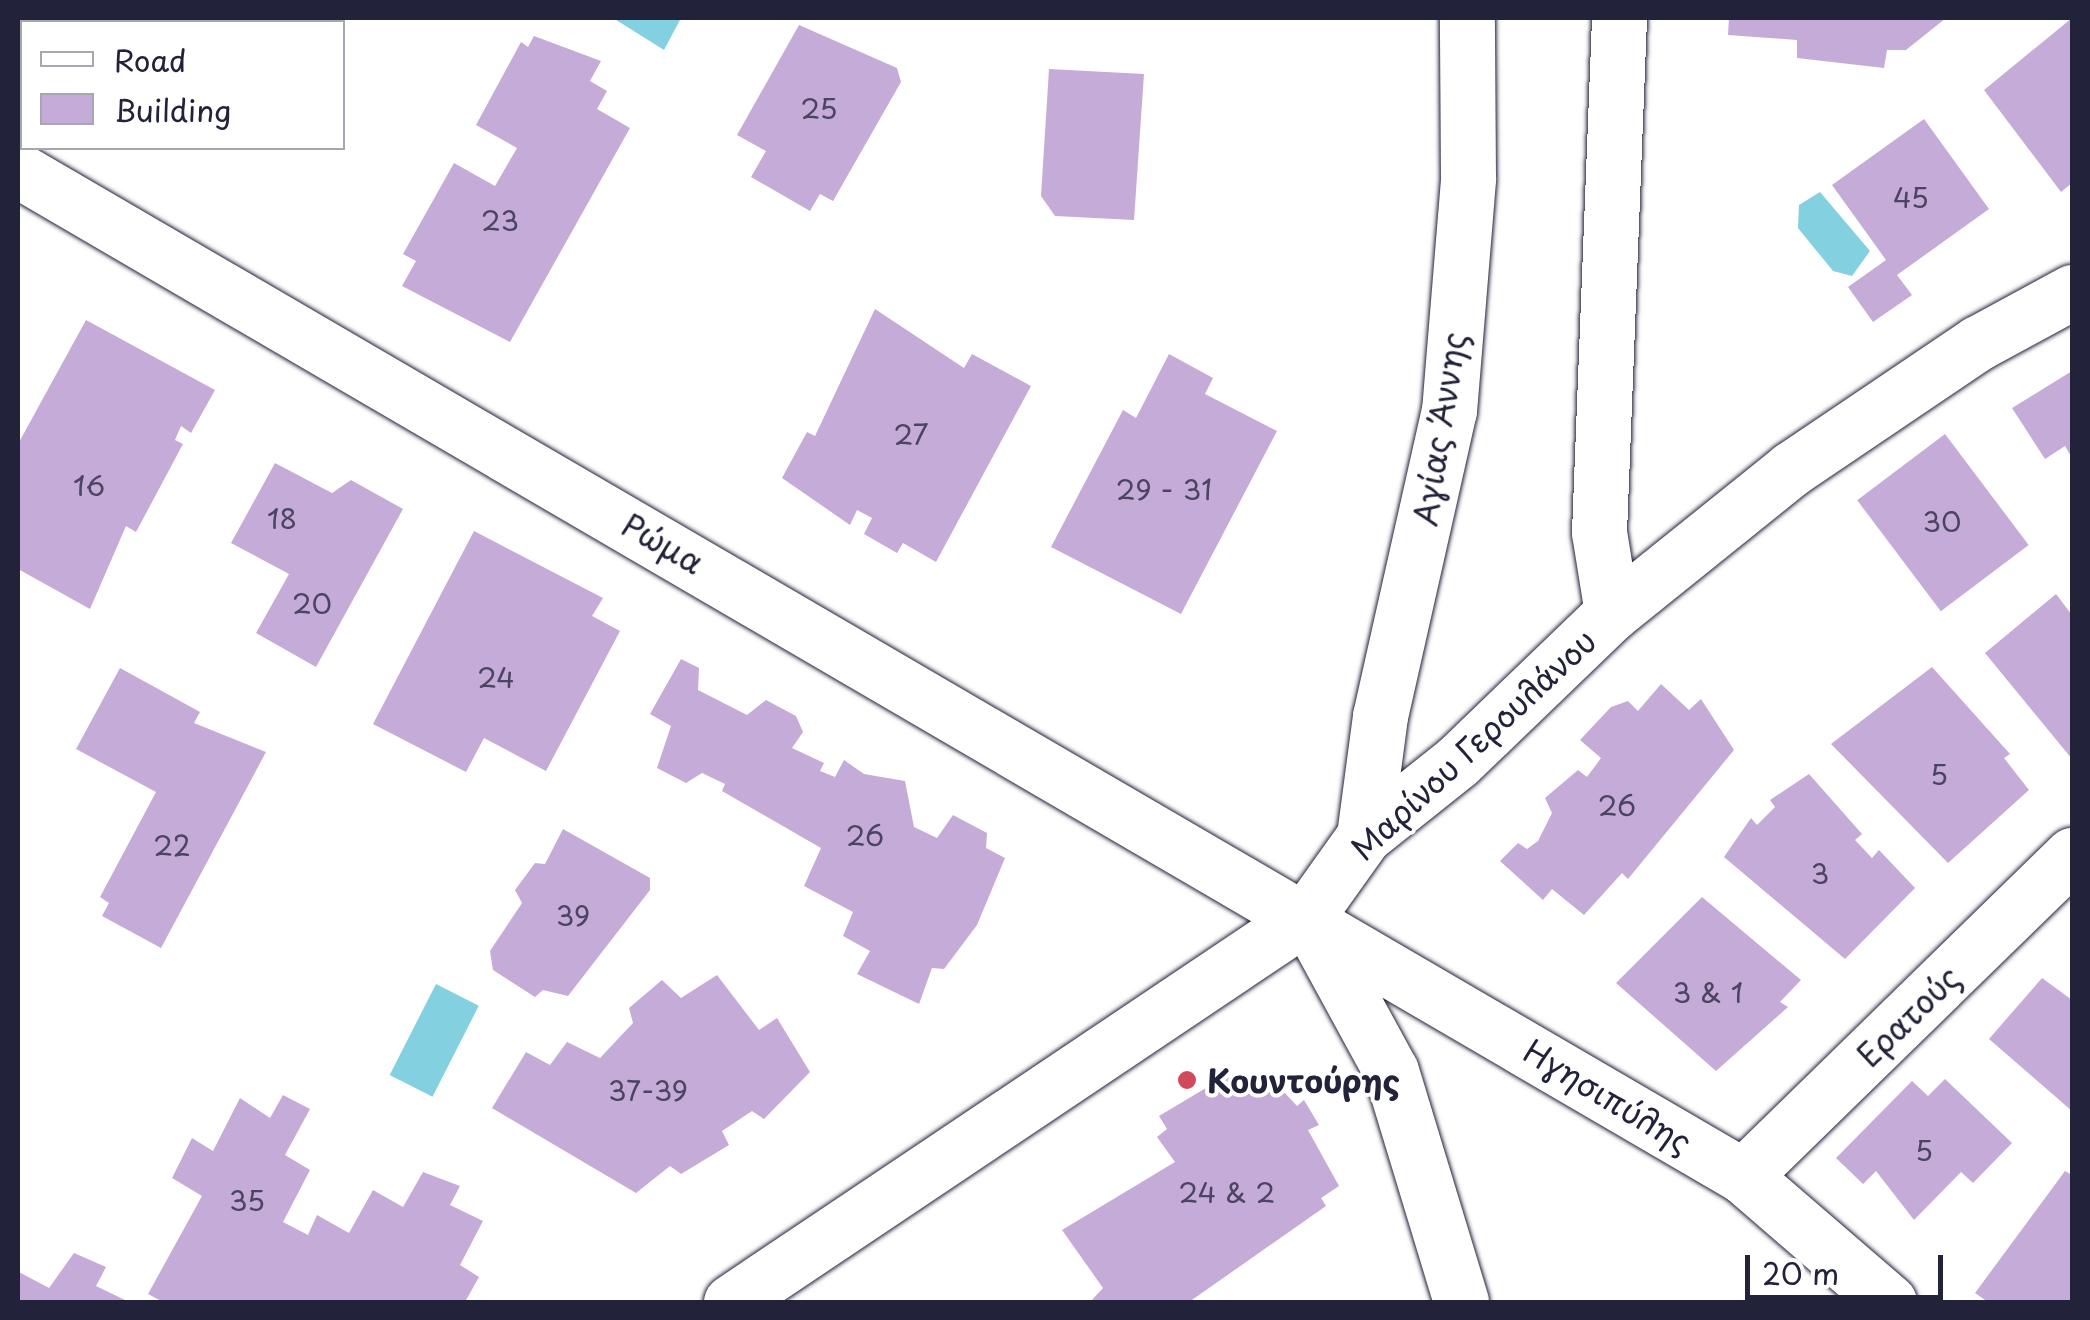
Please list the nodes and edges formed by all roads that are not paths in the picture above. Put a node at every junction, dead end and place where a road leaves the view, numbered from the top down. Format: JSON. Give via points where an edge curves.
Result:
{"nodes":[{"id":1,"x":1467,"y":18,"type":"edge"},
{"id":2,"x":1619,"y":18,"type":"edge"},
{"id":3,"x":18,"y":170,"type":"edge"},
{"id":4,"x":2072,"y":292,"type":"edge"},
{"id":5,"x":1612,"y":613,"type":"junction"},
{"id":6,"x":1364,"y":836,"type":"junction"},
{"id":7,"x":2072,"y":856,"type":"edge"},
{"id":8,"x":1307,"y":916,"type":"junction"},
{"id":9,"x":1743,"y":1176,"type":"junction"},
{"id":10,"x":731,"y":1302,"type":"edge"},
{"id":11,"x":1461,"y":1302,"type":"edge"},
{"id":12,"x":1889,"y":1302,"type":"edge"}],
"edges":[{"from":1,"to":6,"type":"street","name":"Αγίας Άννης","via":[[1468,178],[1449,411],[1380,716]]},
{"from":2,"to":5,"type":"street","via":[[1599,532]]},
{"from":3,"to":8,"type":"street","name":"Ρώμα"},
{"from":4,"to":5,"type":"street","name":"Μαρίνου Γερουλάνου","via":[[1790,469]]},
{"from":5,"to":6,"type":"street","name":"Μαρίνου Γερουλάνου","via":[[1458,761]]},
{"from":6,"to":8,"type":"street","name":"Μαρίνου Γερουλάνου"},
{"from":7,"to":9,"type":"street","name":"Ερατούς"},
{"from":8,"to":9,"type":"street","name":"Ηγησιπύλης"},
{"from":8,"to":10,"type":"street","name":"Μαρίνου Γερουλάνου"},
{"from":8,"to":11,"type":"street","via":[[1392,1071]]},
{"from":9,"to":12,"type":"street","name":"Ηγησιπύλης"}]}
